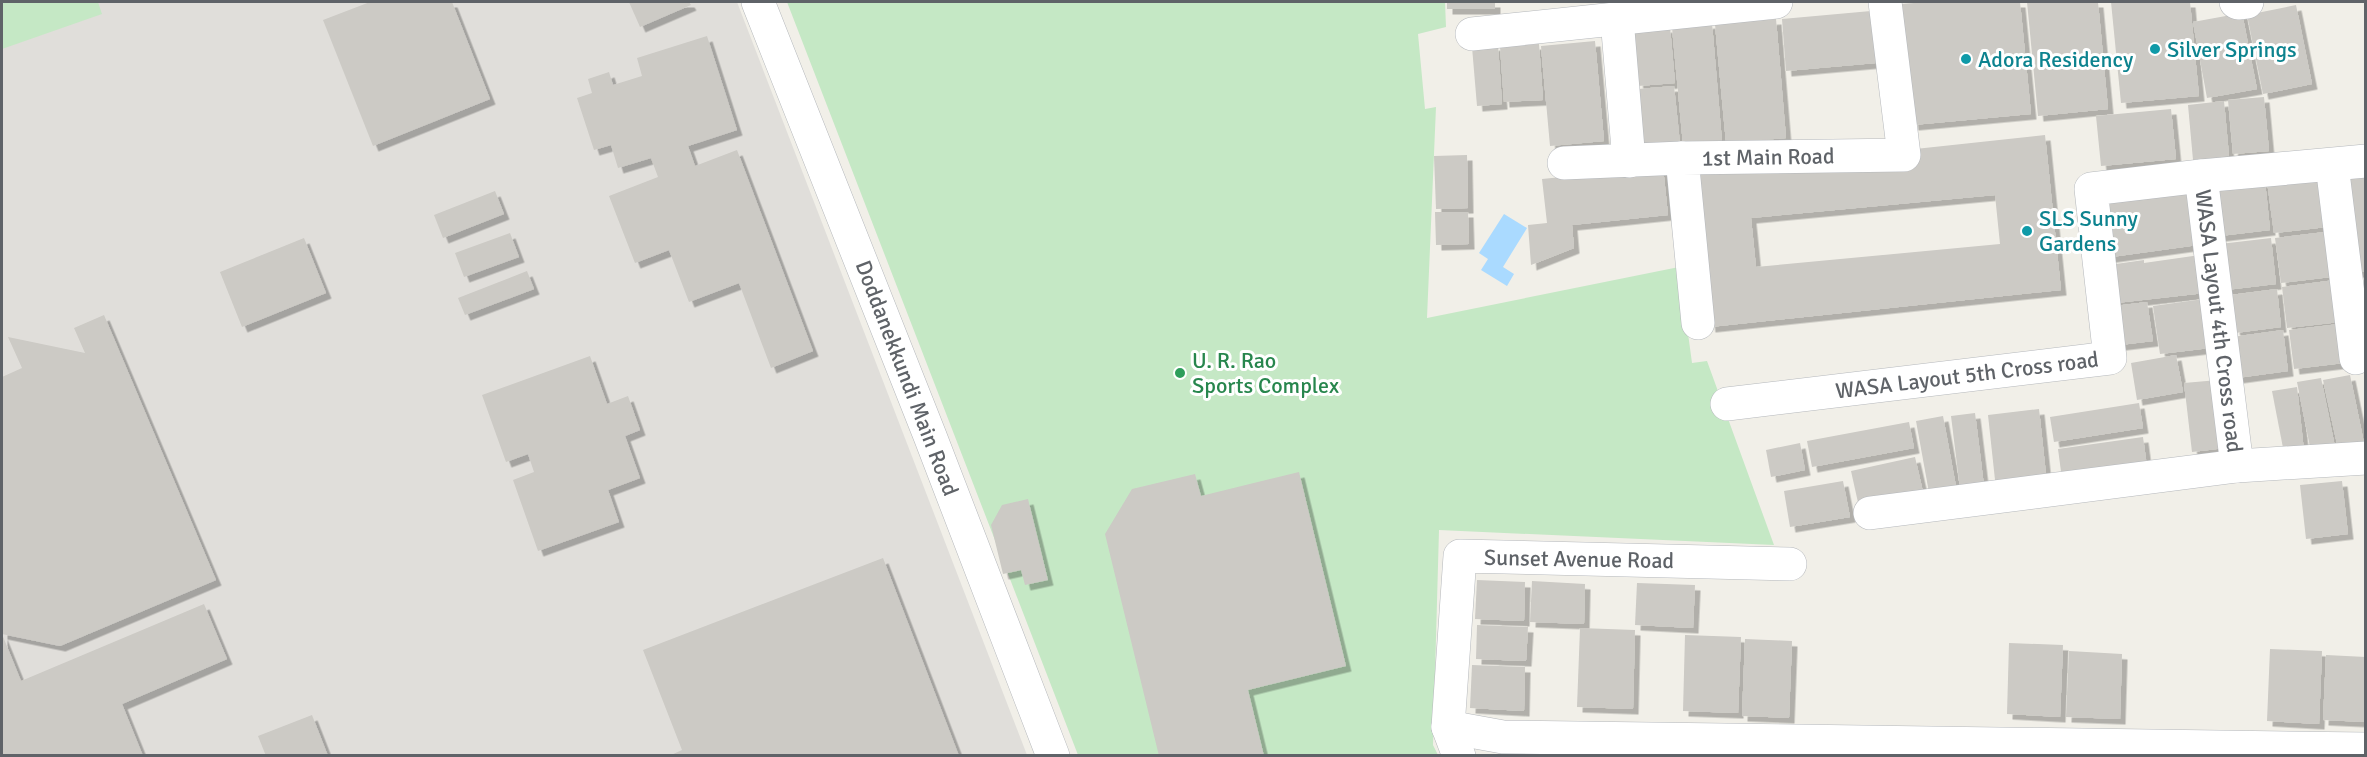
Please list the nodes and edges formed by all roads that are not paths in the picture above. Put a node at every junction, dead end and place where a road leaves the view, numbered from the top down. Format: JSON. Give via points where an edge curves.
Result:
{"nodes":[{"id":1,"x":758,"y":2,"type":"edge"},
{"id":2,"x":1776,"y":2,"type":"edge"},
{"id":3,"x":1885,"y":2,"type":"edge"},
{"id":4,"x":2236,"y":2,"type":"edge"},
{"id":5,"x":2247,"y":2,"type":"edge"},
{"id":6,"x":1617,"y":19,"type":"junction"},
{"id":7,"x":1472,"y":34,"type":"dead end"},
{"id":8,"x":1682,"y":158,"type":"junction"},
{"id":9,"x":1629,"y":161,"type":"junction"},
{"id":10,"x":2366,"y":161,"type":"edge"},
{"id":11,"x":1564,"y":163,"type":"dead end"},
{"id":12,"x":2332,"y":165,"type":"junction"},
{"id":13,"x":2201,"y":176,"type":"junction"},
{"id":14,"x":1698,"y":323,"type":"dead end"},
{"id":15,"x":2356,"y":358,"type":"dead end"},
{"id":16,"x":1726,"y":404,"type":"dead end"},
{"id":17,"x":2366,"y":458,"type":"edge"},
{"id":18,"x":2237,"y":466,"type":"junction"},
{"id":19,"x":1870,"y":513,"type":"dead end"},
{"id":20,"x":1790,"y":564,"type":"dead end"},
{"id":21,"x":1454,"y":741,"type":"edge"},
{"id":22,"x":2366,"y":749,"type":"edge"},
{"id":23,"x":2226,"y":751,"type":"edge"},
{"id":24,"x":1053,"y":756,"type":"edge"}],
"edges":[{"from":1,"to":24,"type":"street","name":"Doddanekkundi Main Road"},
{"from":2,"to":6,"type":"street"},
{"from":3,"to":8,"type":"street","name":"1st Main Road","via":[[1904,155]]},
{"from":4,"to":5,"type":"street"},
{"from":6,"to":7,"type":"street"},
{"from":6,"to":9,"type":"street"},
{"from":8,"to":9,"type":"street"},
{"from":8,"to":14,"type":"street","name":"1st Main Road"},
{"from":9,"to":11,"type":"street"},
{"from":10,"to":12,"type":"street"},
{"from":12,"to":13,"type":"street"},
{"from":12,"to":15,"type":"street"},
{"from":13,"to":16,"type":"street","name":"WASA Layout 5th Cross road","via":[[2091,189],[2110,358]]},
{"from":13,"to":18,"type":"street","name":"WASA Layout 4th Cross road"},
{"from":17,"to":18,"type":"street"},
{"from":18,"to":19,"type":"street"},
{"from":20,"to":21,"type":"street","name":"Sunset Avenue Road","via":[[1460,556]]},
{"from":21,"to":23,"type":"street","via":[[1503,737]]},
{"from":22,"to":23,"type":"street"}]}
